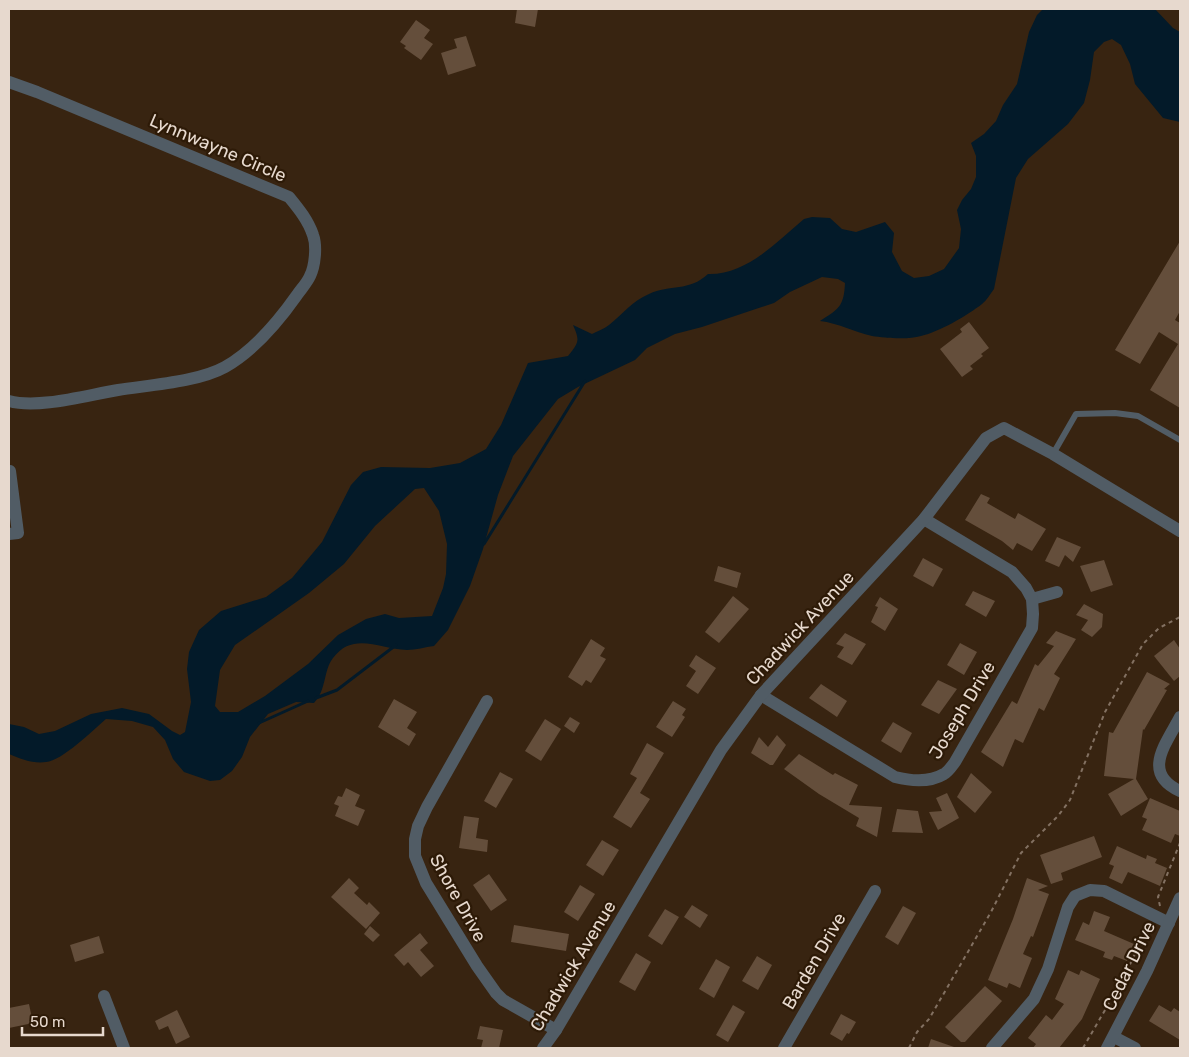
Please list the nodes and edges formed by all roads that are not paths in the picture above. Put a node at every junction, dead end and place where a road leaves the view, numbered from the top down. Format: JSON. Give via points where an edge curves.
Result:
{"nodes":[{"id":1,"x":9,"y":82,"type":"edge"},
{"id":2,"x":9,"y":401,"type":"edge"},
{"id":3,"x":1180,"y":440,"type":"edge"},
{"id":4,"x":1053,"y":454,"type":"junction"},
{"id":5,"x":10,"y":471,"type":"edge"},
{"id":6,"x":924,"y":519,"type":"junction"},
{"id":7,"x":1180,"y":531,"type":"edge"},
{"id":8,"x":9,"y":534,"type":"edge"},
{"id":9,"x":1057,"y":592,"type":"dead end"},
{"id":10,"x":1032,"y":599,"type":"junction"},
{"id":11,"x":761,"y":695,"type":"junction"},
{"id":12,"x":487,"y":701,"type":"dead end"},
{"id":13,"x":1180,"y":717,"type":"edge"},
{"id":14,"x":1180,"y":790,"type":"edge"},
{"id":15,"x":875,"y":892,"type":"dead end"},
{"id":16,"x":1180,"y":898,"type":"edge"},
{"id":17,"x":1164,"y":921,"type":"junction"},
{"id":18,"x":104,"y":996,"type":"dead end"},
{"id":19,"x":556,"y":1030,"type":"junction"},
{"id":20,"x":1114,"y":1037,"type":"junction"},
{"id":21,"x":124,"y":1048,"type":"edge"},
{"id":22,"x":543,"y":1048,"type":"edge"},
{"id":23,"x":784,"y":1048,"type":"edge"},
{"id":24,"x":992,"y":1048,"type":"edge"},
{"id":25,"x":1107,"y":1048,"type":"edge"},
{"id":26,"x":1135,"y":1048,"type":"edge"}],
"edges":[{"from":1,"to":2,"type":"street","name":"Lynnwayne Circle","via":[[289,197],[304,215],[314,236],[315,249],[310,276],[276,324],[225,367],[198,377],[71,398],[29,403]]},
{"from":3,"to":4,"type":"lane","via":[[1138,416],[1076,414]]},
{"from":4,"to":6,"type":"street","name":"Chadwick Avenue","via":[[1004,428],[986,438]]},
{"from":4,"to":7,"type":"street","name":"Chadwick Avenue"},
{"from":5,"to":8,"type":"street","via":[[18,533]]},
{"from":6,"to":10,"type":"street","via":[[1012,572]]},
{"from":6,"to":11,"type":"street","name":"Chadwick Avenue"},
{"from":9,"to":10,"type":"street"},
{"from":10,"to":11,"type":"street","name":"Joseph Drive","via":[[1032,628],[955,762],[944,774],[926,780],[895,777]]},
{"from":11,"to":19,"type":"street","name":"Chadwick Avenue","via":[[721,750]]},
{"from":12,"to":19,"type":"street","name":"Shore Drive","via":[[418,826],[415,856],[431,891],[496,993]]},
{"from":13,"to":14,"type":"street","via":[[1161,753],[1159,769],[1161,777],[1170,786]]},
{"from":15,"to":23,"type":"street","name":"Barden Drive"},
{"from":16,"to":17,"type":"street","name":"Cedar Drive"},
{"from":17,"to":20,"type":"street","name":"Cedar Drive"},
{"from":17,"to":24,"type":"street","via":[[1104,891],[1090,890],[1075,896],[1034,998]]},
{"from":18,"to":21,"type":"street"},
{"from":19,"to":22,"type":"street","name":"Chadwick Avenue"},
{"from":20,"to":25,"type":"street","name":"Cedar Drive"},
{"from":20,"to":26,"type":"street"}]}
